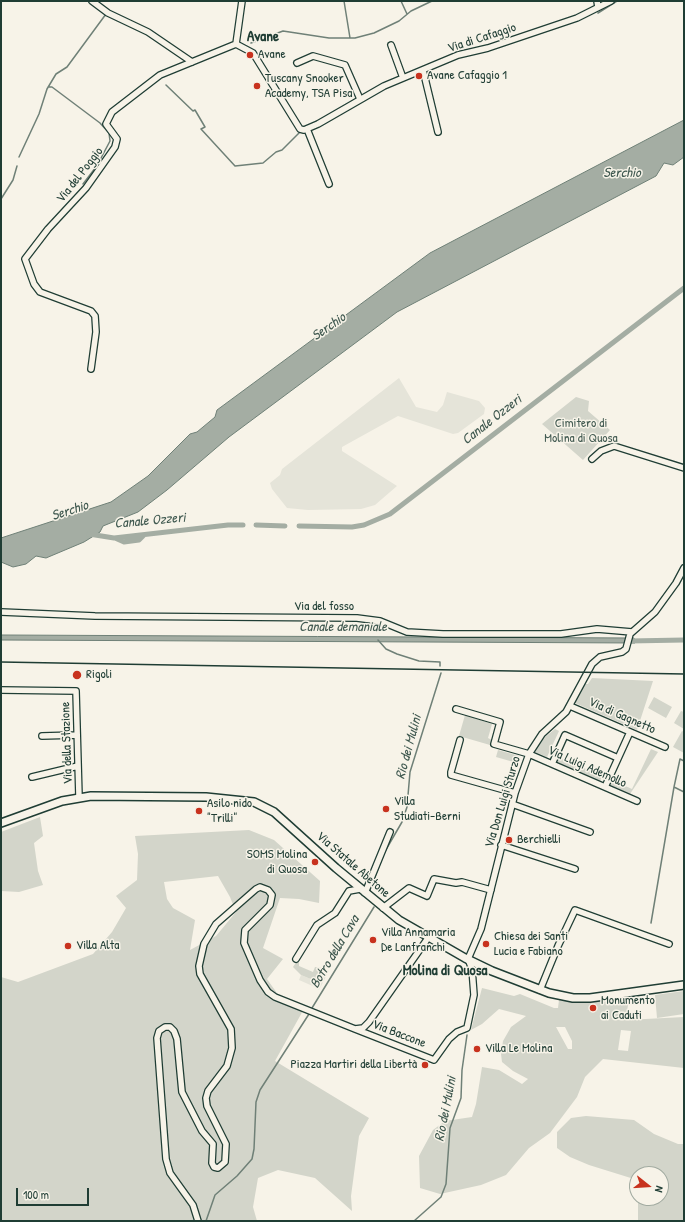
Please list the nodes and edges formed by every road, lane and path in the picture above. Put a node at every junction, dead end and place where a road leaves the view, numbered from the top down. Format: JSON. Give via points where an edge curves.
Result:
{"nodes":[{"id":1,"x":92,"y":1,"type":"edge"},
{"id":2,"x":242,"y":1,"type":"edge"},
{"id":3,"x":596,"y":1,"type":"edge"},
{"id":4,"x":611,"y":1,"type":"edge"},
{"id":5,"x":598,"y":7,"type":"junction"},
{"id":6,"x":236,"y":44,"type":"junction"},
{"id":7,"x":391,"y":45,"type":"dead end"},
{"id":8,"x":192,"y":62,"type":"junction"},
{"id":9,"x":297,"y":63,"type":"dead end"},
{"id":10,"x":423,"y":70,"type":"junction"},
{"id":11,"x":403,"y":78,"type":"junction"},
{"id":12,"x":360,"y":98,"type":"junction"},
{"id":13,"x":308,"y":129,"type":"junction"},
{"id":14,"x":438,"y":132,"type":"dead end"},
{"id":15,"x":329,"y":184,"type":"dead end"},
{"id":16,"x":91,"y":369,"type":"dead end"},
{"id":17,"x":592,"y":459,"type":"dead end"},
{"id":18,"x":684,"y":468,"type":"edge"},
{"id":19,"x":684,"y":568,"type":"edge"},
{"id":20,"x":1,"y":612,"type":"edge"},
{"id":21,"x":630,"y":634,"type":"junction"},
{"id":22,"x":1,"y":690,"type":"edge"},
{"id":23,"x":570,"y":706,"type":"junction"},
{"id":24,"x":456,"y":709,"type":"dead end"},
{"id":25,"x":630,"y":732,"type":"junction"},
{"id":26,"x":77,"y":735,"type":"junction"},
{"id":27,"x":42,"y":736,"type":"dead end"},
{"id":28,"x":460,"y":740,"type":"dead end"},
{"id":29,"x":666,"y":747,"type":"dead end"},
{"id":30,"x":529,"y":754,"type":"junction"},
{"id":31,"x":618,"y":758,"type":"junction"},
{"id":32,"x":552,"y":764,"type":"junction"},
{"id":33,"x":78,"y":766,"type":"junction"},
{"id":34,"x":32,"y":777,"type":"dead end"},
{"id":35,"x":605,"y":787,"type":"junction"},
{"id":36,"x":515,"y":793,"type":"junction"},
{"id":37,"x":79,"y":797,"type":"junction"},
{"id":38,"x":637,"y":801,"type":"dead end"},
{"id":39,"x":512,"y":804,"type":"junction"},
{"id":40,"x":1,"y":823,"type":"edge"},
{"id":41,"x":390,"y":832,"type":"dead end"},
{"id":42,"x":590,"y":832,"type":"dead end"},
{"id":43,"x":501,"y":845,"type":"junction"},
{"id":44,"x":575,"y":869,"type":"dead end"},
{"id":45,"x":491,"y":890,"type":"junction"},
{"id":46,"x":363,"y":891,"type":"junction"},
{"id":47,"x":383,"y":908,"type":"junction"},
{"id":48,"x":428,"y":938,"type":"junction"},
{"id":49,"x":669,"y":944,"type":"dead end"},
{"id":50,"x":296,"y":959,"type":"dead end"},
{"id":51,"x":468,"y":960,"type":"junction"},
{"id":52,"x":684,"y":985,"type":"edge"},
{"id":53,"x":540,"y":990,"type":"junction"},
{"id":54,"x":355,"y":1029,"type":"junction"},
{"id":55,"x":198,"y":1221,"type":"edge"}],
"edges":[{"from":1,"to":8,"type":"street","via":[[108,13],[148,32]]},
{"from":2,"to":6,"type":"street"},
{"from":3,"to":5,"type":"street"},
{"from":4,"to":5,"type":"street","name":"Via di Cafaggio"},
{"from":5,"to":10,"type":"street","name":"Via di Cafaggio","via":[[577,18],[488,48],[458,55]]},
{"from":6,"to":8,"type":"street","name":"Via del Poggio"},
{"from":6,"to":13,"type":"street","via":[[253,53],[300,129]]},
{"from":7,"to":11,"type":"street"},
{"from":8,"to":16,"type":"street","name":"Via del Poggio","via":[[160,75],[112,112],[106,124],[117,139],[115,147],[86,188],[48,228],[25,259],[34,284],[40,292],[91,311],[95,316],[96,338]]},
{"from":9,"to":12,"type":"street","via":[[313,56],[345,65]]},
{"from":10,"to":11,"type":"street","name":"Via di Cafaggio"},
{"from":10,"to":14,"type":"street"},
{"from":11,"to":12,"type":"street","name":"Via di Cafaggio"},
{"from":12,"to":13,"type":"street","name":"Via di Cafaggio"},
{"from":13,"to":15,"type":"street"},
{"from":17,"to":18,"type":"street","via":[[601,451],[614,446]]},
{"from":19,"to":21,"type":"street","via":[[655,612]]},
{"from":20,"to":21,"type":"street","name":"Via del fosso","via":[[95,616],[357,618],[380,621],[407,632],[443,634],[561,634],[597,629]]},
{"from":21,"to":23,"type":"street","name":"Via Don Luigi Sturzo","via":[[628,646],[622,652],[595,661]]},
{"from":22,"to":26,"type":"street","name":"Via della Stazione","via":[[76,691]]},
{"from":23,"to":25,"type":"street","name":"Via di Gagnetto"},
{"from":23,"to":30,"type":"street","name":"Via Don Luigi Sturzo","via":[[560,719],[542,734]]},
{"from":24,"to":30,"type":"street","name":"Via Luigi Ademollo","via":[[500,722],[494,744]]},
{"from":25,"to":29,"type":"street","name":"Via di Gagnetto"},
{"from":25,"to":31,"type":"street"},
{"from":26,"to":27,"type":"street"},
{"from":26,"to":33,"type":"street","name":"Via della Stazione"},
{"from":28,"to":36,"type":"street","via":[[451,775]]},
{"from":30,"to":32,"type":"street","name":"Via Luigi Ademollo"},
{"from":30,"to":36,"type":"street","name":"Via Don Luigi Sturzo"},
{"from":31,"to":32,"type":"street","via":[[565,735]]},
{"from":31,"to":35,"type":"street"},
{"from":32,"to":35,"type":"street","name":"Via Luigi Ademollo"},
{"from":33,"to":34,"type":"street"},
{"from":33,"to":37,"type":"street","name":"Via della Stazione"},
{"from":35,"to":38,"type":"street","name":"Via Luigi Ademollo"},
{"from":36,"to":39,"type":"street","name":"Via Don Luigi Sturzo"},
{"from":37,"to":40,"type":"main road","name":"Via Statale Abetone"},
{"from":37,"to":46,"type":"main road","name":"Via Statale Abetone","via":[[213,797],[259,804],[282,818]]},
{"from":39,"to":42,"type":"street"},
{"from":39,"to":43,"type":"street","name":"Via Don Luigi Sturzo"},
{"from":41,"to":46,"type":"street"},
{"from":43,"to":44,"type":"street"},
{"from":43,"to":45,"type":"street","name":"Via Don Luigi Sturzo"},
{"from":45,"to":47,"type":"street","via":[[462,882],[434,879],[427,896],[409,888]]},
{"from":45,"to":51,"type":"street","name":"Via Don Luigi Sturzo","via":[[481,929]]},
{"from":46,"to":47,"type":"main road","name":"Via Statale Abetone"},
{"from":46,"to":50,"type":"street","via":[[349,891],[335,913],[317,925]]},
{"from":47,"to":48,"type":"main road","name":"Via Statale Abetone"},
{"from":48,"to":51,"type":"main road","name":"Via Statale Abetone"},
{"from":48,"to":54,"type":"street","via":[[369,1022],[363,1028]]},
{"from":49,"to":53,"type":"street","via":[[575,910]]},
{"from":51,"to":53,"type":"main road","name":"Via Statale Abetone"},
{"from":51,"to":54,"type":"street","name":"Via Baccone","via":[[472,969],[474,994],[467,1028],[449,1039],[434,1060]]},
{"from":52,"to":53,"type":"main road","name":"Via Statale Abetone","via":[[586,999]]},
{"from":54,"to":55,"type":"street","name":"Via Baccone","via":[[275,997],[260,980],[244,943],[245,930],[270,905],[272,895],[268,890],[256,889],[216,924],[204,944],[199,966],[200,974],[230,1029],[232,1048],[227,1066],[208,1091],[206,1098],[207,1106],[226,1144],[225,1162],[218,1168],[212,1163],[213,1144],[202,1131],[182,1092],[174,1031],[170,1027],[165,1027],[157,1038],[166,1159],[170,1173],[193,1205]]}]}
